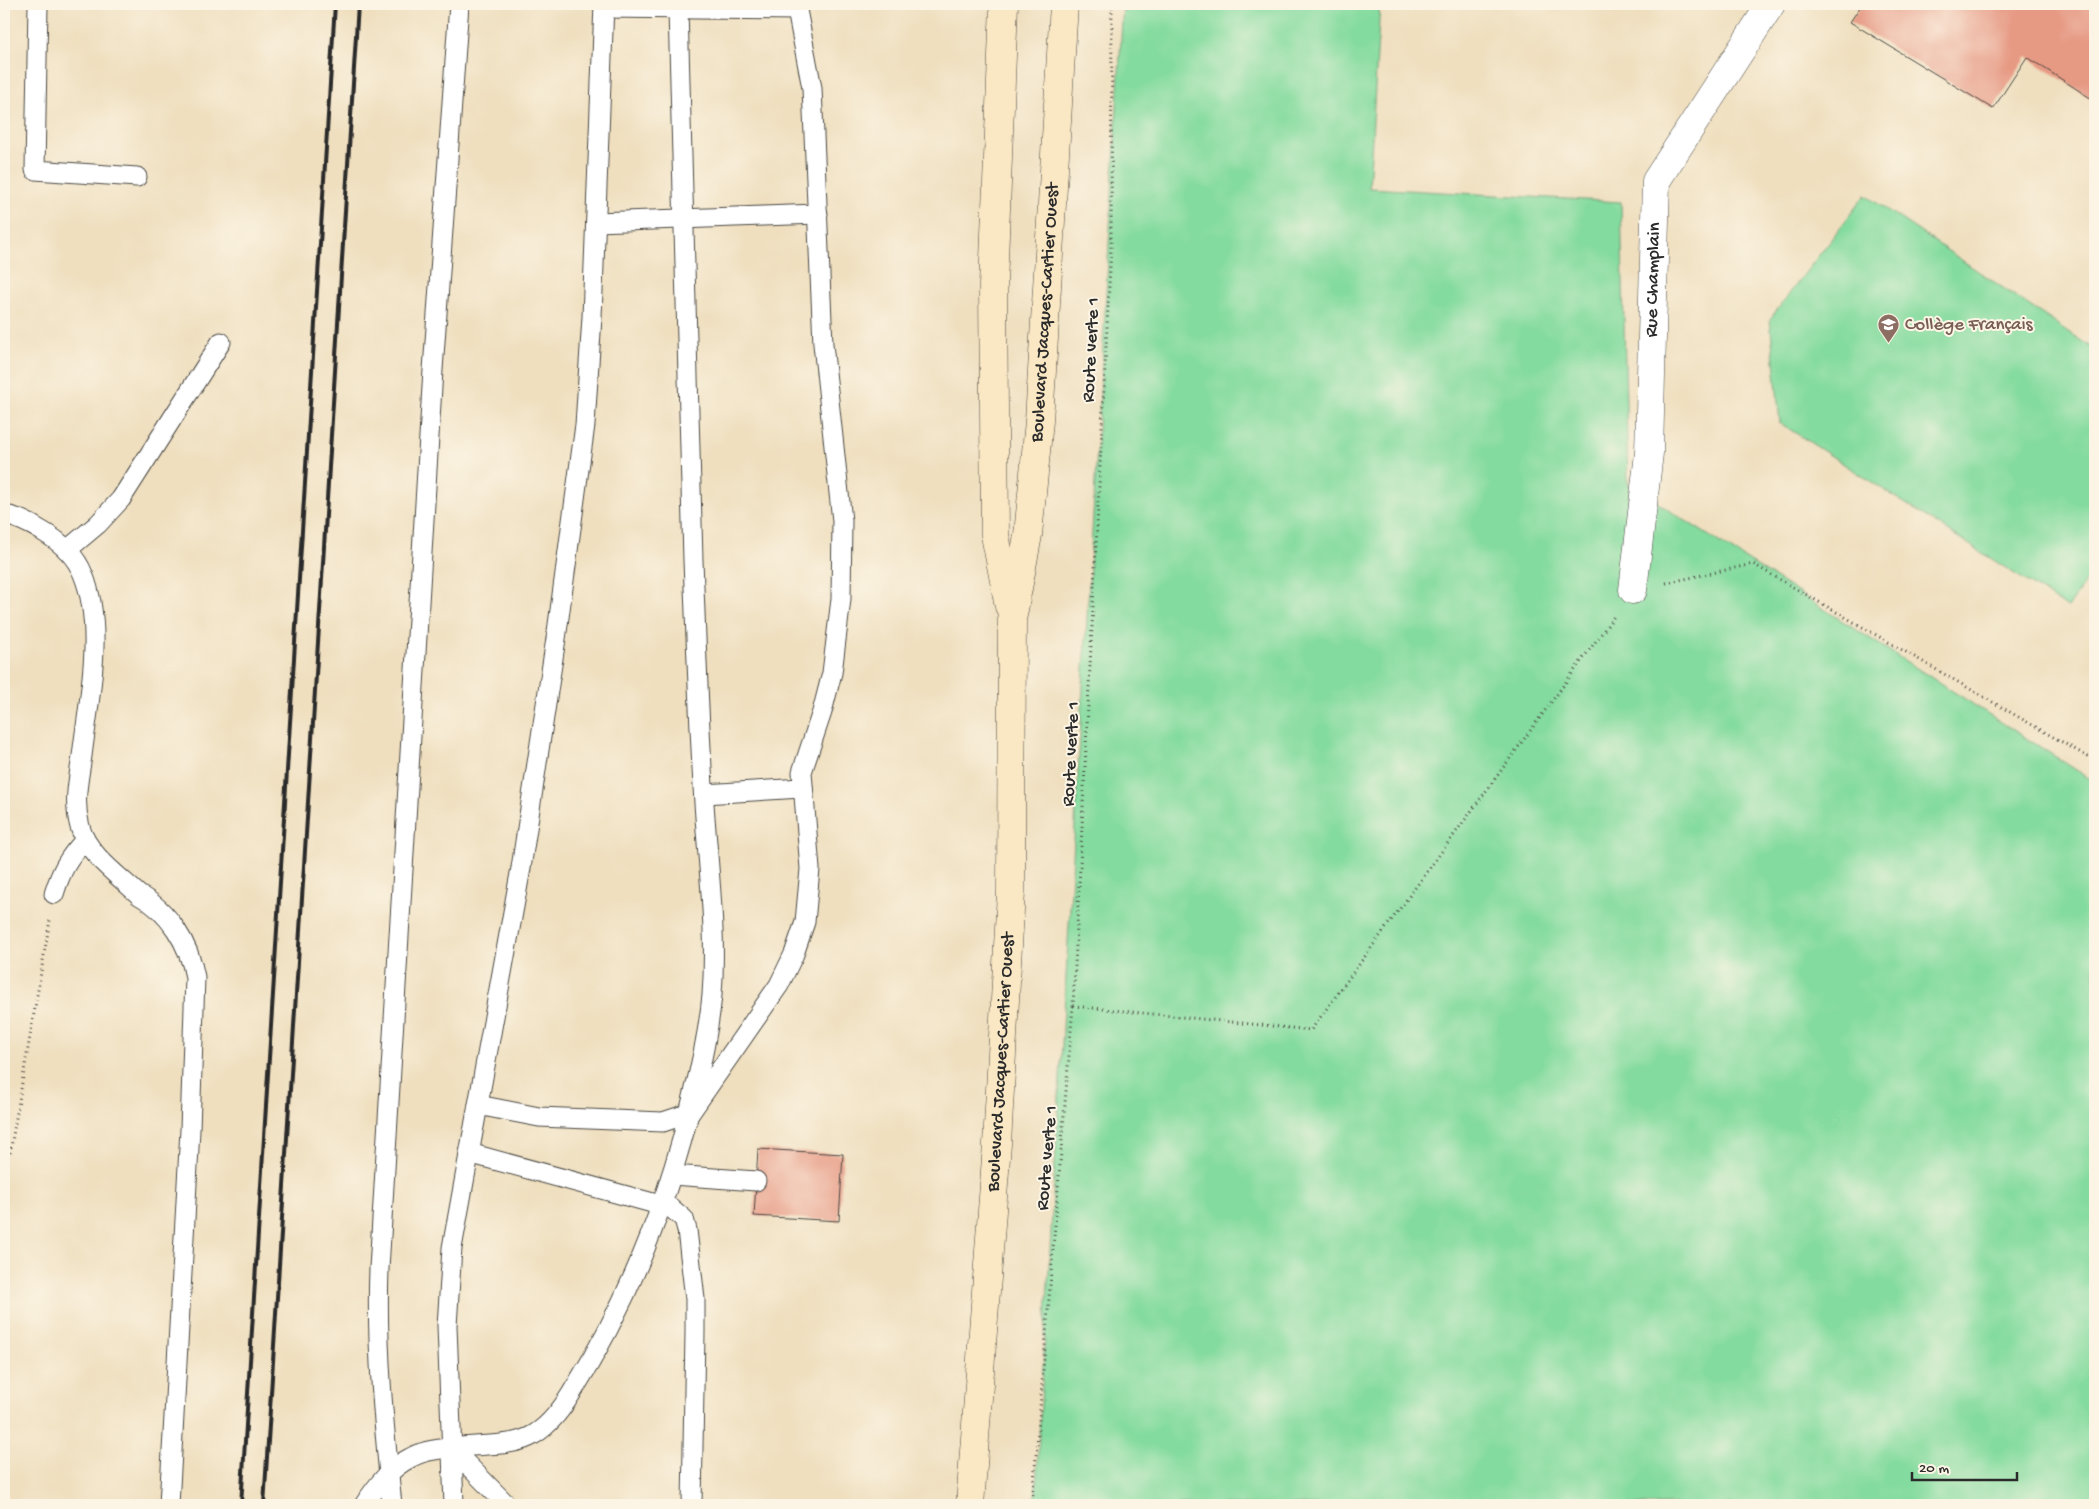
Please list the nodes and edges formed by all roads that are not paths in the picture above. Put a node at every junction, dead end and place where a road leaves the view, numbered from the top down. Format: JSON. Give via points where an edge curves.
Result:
{"nodes":[{"id":1,"x":38,"y":4,"type":"edge"},
{"id":2,"x":459,"y":4,"type":"edge"},
{"id":3,"x":1004,"y":4,"type":"edge"},
{"id":4,"x":1064,"y":4,"type":"edge"},
{"id":5,"x":1772,"y":4,"type":"edge"},
{"id":6,"x":604,"y":6,"type":"edge"},
{"id":7,"x":752,"y":7,"type":"edge"},
{"id":8,"x":797,"y":7,"type":"edge"},
{"id":9,"x":678,"y":8,"type":"junction"},
{"id":10,"x":137,"y":177,"type":"dead end"},
{"id":11,"x":818,"y":214,"type":"junction"},
{"id":12,"x":684,"y":220,"type":"junction"},
{"id":13,"x":596,"y":222,"type":"junction"},
{"id":14,"x":221,"y":342,"type":"dead end"},
{"id":15,"x":4,"y":514,"type":"edge"},
{"id":16,"x":67,"y":550,"type":"junction"},
{"id":17,"x":1633,"y":590,"type":"road end"},
{"id":18,"x":1012,"y":620,"type":"junction"},
{"id":19,"x":802,"y":788,"type":"junction"},
{"id":20,"x":704,"y":794,"type":"junction"},
{"id":21,"x":85,"y":840,"type":"junction"},
{"id":22,"x":54,"y":894,"type":"road end"},
{"id":23,"x":478,"y":1105,"type":"junction"},
{"id":24,"x":690,"y":1113,"type":"junction"},
{"id":25,"x":469,"y":1153,"type":"junction"},
{"id":26,"x":672,"y":1175,"type":"junction"},
{"id":27,"x":756,"y":1181,"type":"dead end"},
{"id":28,"x":661,"y":1205,"type":"junction"},
{"id":29,"x":451,"y":1448,"type":"junction"},
{"id":30,"x":389,"y":1473,"type":"junction"},
{"id":31,"x":169,"y":1505,"type":"edge"},
{"id":32,"x":364,"y":1505,"type":"edge"},
{"id":33,"x":392,"y":1505,"type":"edge"},
{"id":34,"x":454,"y":1505,"type":"edge"},
{"id":35,"x":506,"y":1505,"type":"edge"},
{"id":36,"x":692,"y":1505,"type":"edge"},
{"id":37,"x":970,"y":1505,"type":"edge"}],
"edges":[{"from":1,"to":10,"type":"lane","via":[[35,170]]},
{"from":2,"to":30,"type":"lane","via":[[433,370],[378,1278],[377,1318]]},
{"from":3,"to":18,"type":"main road","name":"Boulevard Jacques-Cartier Ouest","via":[[993,286],[995,536]]},
{"from":4,"to":18,"type":"main road","name":"Boulevard Jacques-Cartier Ouest","via":[[1039,421],[1028,535]]},
{"from":5,"to":17,"type":"street","name":"Rue Champlain","via":[[1656,181],[1649,453]]},
{"from":6,"to":9,"type":"lane"},
{"from":6,"to":13,"type":"lane"},
{"from":7,"to":8,"type":"lane"},
{"from":7,"to":9,"type":"lane"},
{"from":8,"to":11,"type":"lane","via":[[812,88]]},
{"from":9,"to":12,"type":"lane"},
{"from":11,"to":12,"type":"lane"},
{"from":11,"to":19,"type":"lane","via":[[824,344],[842,521],[842,556],[838,637],[832,673],[804,765]]},
{"from":12,"to":13,"type":"lane"},
{"from":12,"to":20,"type":"lane","via":[[693,560]]},
{"from":13,"to":23,"type":"lane","via":[[584,434],[521,868]]},
{"from":14,"to":16,"type":"lane","via":[[121,499]]},
{"from":15,"to":16,"type":"lane","via":[[37,528]]},
{"from":16,"to":21,"type":"lane","via":[[83,573],[92,602],[94,630],[83,750],[76,786],[76,807]]},
{"from":18,"to":37,"type":"main road","name":"Boulevard Jacques-Cartier Ouest","via":[[1011,892],[996,1154]]},
{"from":19,"to":20,"type":"lane"},
{"from":19,"to":24,"type":"lane","via":[[810,869],[806,922],[779,986]]},
{"from":20,"to":24,"type":"lane","via":[[711,904],[712,995]]},
{"from":21,"to":22,"type":"lane","via":[[62,870]]},
{"from":21,"to":31,"type":"lane","via":[[89,849],[175,928],[192,958],[195,977],[190,1130]]},
{"from":23,"to":24,"type":"lane","via":[[539,1118],[663,1122]]},
{"from":23,"to":25,"type":"lane"},
{"from":24,"to":26,"type":"lane"},
{"from":25,"to":28,"type":"lane"},
{"from":25,"to":29,"type":"lane","via":[[452,1248],[447,1326]]},
{"from":26,"to":27,"type":"lane"},
{"from":26,"to":28,"type":"lane"},
{"from":28,"to":29,"type":"lane","via":[[643,1254],[614,1316],[559,1412],[529,1439]]},
{"from":28,"to":36,"type":"lane","via":[[671,1208],[684,1219],[695,1299]]},
{"from":29,"to":30,"type":"lane","via":[[417,1454]]},
{"from":29,"to":34,"type":"lane"},
{"from":29,"to":35,"type":"lane"},
{"from":30,"to":32,"type":"lane"},
{"from":30,"to":33,"type":"lane"}]}
